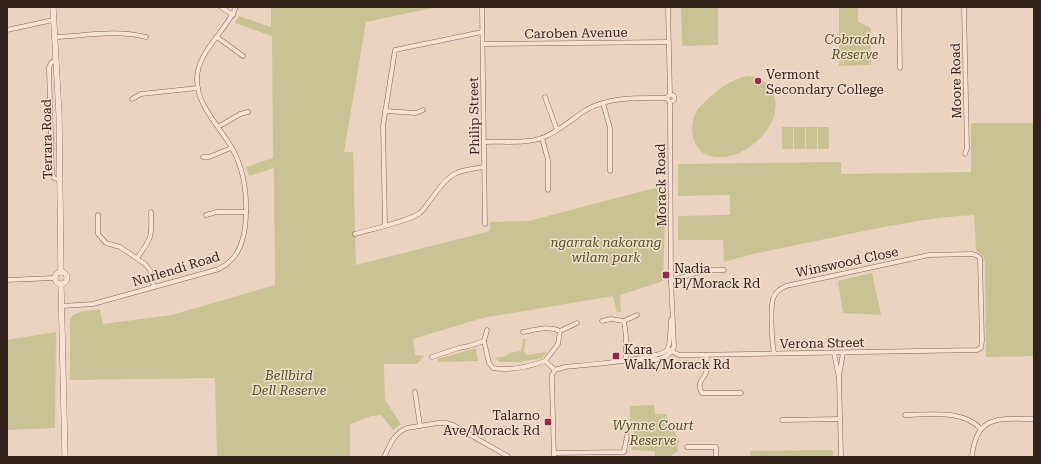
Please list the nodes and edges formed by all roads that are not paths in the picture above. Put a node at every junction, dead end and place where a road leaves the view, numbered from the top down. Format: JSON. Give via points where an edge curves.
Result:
{"nodes":[{"id":1,"x":53,"y":7,"type":"edge"},
{"id":2,"x":221,"y":7,"type":"edge"},
{"id":3,"x":236,"y":7,"type":"edge"},
{"id":4,"x":482,"y":7,"type":"edge"},
{"id":5,"x":668,"y":7,"type":"edge"},
{"id":6,"x":899,"y":7,"type":"edge"},
{"id":7,"x":964,"y":7,"type":"edge"},
{"id":8,"x":233,"y":15,"type":"junction"},
{"id":9,"x":54,"y":20,"type":"junction"},
{"id":10,"x":7,"y":30,"type":"edge"},
{"id":11,"x":482,"y":32,"type":"junction"},
{"id":12,"x":54,"y":37,"type":"junction"},
{"id":13,"x":146,"y":37,"type":"dead end"},
{"id":14,"x":217,"y":37,"type":"junction"},
{"id":15,"x":669,"y":42,"type":"junction"},
{"id":16,"x":483,"y":44,"type":"junction"},
{"id":17,"x":243,"y":56,"type":"dead end"},
{"id":18,"x":900,"y":68,"type":"dead end"},
{"id":19,"x":198,"y":88,"type":"junction"},
{"id":20,"x":545,"y":97,"type":"dead end"},
{"id":21,"x":669,"y":98,"type":"junction"},
{"id":22,"x":132,"y":99,"type":"dead end"},
{"id":23,"x":603,"y":103,"type":"junction"},
{"id":24,"x":423,"y":110,"type":"dead end"},
{"id":25,"x":385,"y":111,"type":"junction"},
{"id":26,"x":248,"y":112,"type":"dead end"},
{"id":27,"x":218,"y":127,"type":"junction"},
{"id":28,"x":557,"y":130,"type":"junction"},
{"id":29,"x":542,"y":138,"type":"junction"},
{"id":30,"x":484,"y":142,"type":"junction"},
{"id":31,"x":231,"y":148,"type":"junction"},
{"id":32,"x":965,"y":154,"type":"dead end"},
{"id":33,"x":203,"y":157,"type":"dead end"},
{"id":34,"x":484,"y":167,"type":"junction"},
{"id":35,"x":610,"y":171,"type":"dead end"},
{"id":36,"x":548,"y":190,"type":"dead end"},
{"id":37,"x":151,"y":212,"type":"dead end"},
{"id":38,"x":246,"y":212,"type":"junction"},
{"id":39,"x":98,"y":215,"type":"dead end"},
{"id":40,"x":206,"y":215,"type":"dead end"},
{"id":41,"x":485,"y":224,"type":"dead end"},
{"id":42,"x":385,"y":225,"type":"junction"},
{"id":43,"x":355,"y":234,"type":"dead end"},
{"id":44,"x":137,"y":258,"type":"junction"},
{"id":45,"x":981,"y":262,"type":"joint"},
{"id":46,"x":724,"y":270,"type":"dead end"},
{"id":47,"x":60,"y":272,"type":"junction"},
{"id":48,"x":54,"y":278,"type":"junction"},
{"id":49,"x":7,"y":280,"type":"edge"},
{"id":50,"x":671,"y":281,"type":"junction"},
{"id":51,"x":62,"y":285,"type":"junction"},
{"id":52,"x":154,"y":287,"type":"junction"},
{"id":53,"x":62,"y":306,"type":"junction"},
{"id":54,"x":637,"y":315,"type":"dead end"},
{"id":55,"x":602,"y":321,"type":"dead end"},
{"id":56,"x":624,"y":321,"type":"junction"},
{"id":57,"x":577,"y":323,"type":"dead end"},
{"id":58,"x":487,"y":330,"type":"dead end"},
{"id":59,"x":560,"y":331,"type":"junction"},
{"id":60,"x":523,"y":332,"type":"dead end"},
{"id":61,"x":484,"y":341,"type":"junction"},
{"id":62,"x":670,"y":350,"type":"junction"},
{"id":63,"x":834,"y":353,"type":"junction"},
{"id":64,"x":843,"y":353,"type":"junction"},
{"id":65,"x":774,"y":354,"type":"junction"},
{"id":66,"x":706,"y":355,"type":"junction"},
{"id":67,"x":432,"y":357,"type":"dead end"},
{"id":68,"x":626,"y":360,"type":"junction"},
{"id":69,"x":545,"y":362,"type":"junction"},
{"id":70,"x":554,"y":370,"type":"junction"},
{"id":71,"x":839,"y":378,"type":"junction"},
{"id":72,"x":415,"y":392,"type":"dead end"},
{"id":73,"x":741,"y":393,"type":"dead end"},
{"id":74,"x":905,"y":415,"type":"dead end"},
{"id":75,"x":840,"y":419,"type":"junction"},
{"id":76,"x":1034,"y":419,"type":"edge"},
{"id":77,"x":782,"y":420,"type":"dead end"},
{"id":78,"x":420,"y":426,"type":"junction"},
{"id":79,"x":981,"y":428,"type":"junction"},
{"id":80,"x":627,"y":436,"type":"dead end"},
{"id":81,"x":687,"y":447,"type":"dead end"},
{"id":82,"x":624,"y":452,"type":"junction"},
{"id":83,"x":554,"y":455,"type":"edge"},
{"id":84,"x":65,"y":457,"type":"edge"},
{"id":85,"x":384,"y":457,"type":"edge"},
{"id":86,"x":509,"y":457,"type":"edge"},
{"id":87,"x":627,"y":457,"type":"edge"},
{"id":88,"x":716,"y":457,"type":"edge"},
{"id":89,"x":841,"y":457,"type":"edge"},
{"id":90,"x":972,"y":457,"type":"edge"}],
"edges":[{"from":1,"to":9,"type":"main road","name":"Terrara Road"},
{"from":2,"to":8,"type":"street"},
{"from":3,"to":8,"type":"street","name":"Nurlendi Road"},
{"from":4,"to":11,"type":"street","name":"Philip Street"},
{"from":5,"to":15,"type":"street","name":"Morack Road"},
{"from":6,"to":18,"type":"street"},
{"from":7,"to":32,"type":"street","name":"Moore Road","via":[[967,148]]},
{"from":8,"to":14,"type":"street","name":"Nurlendi Road"},
{"from":9,"to":10,"type":"street"},
{"from":9,"to":12,"type":"main road","name":"Terrara Road"},
{"from":11,"to":16,"type":"street","name":"Philip Street"},
{"from":11,"to":25,"type":"street","via":[[396,50]]},
{"from":12,"to":13,"type":"street","via":[[98,33]]},
{"from":12,"to":47,"type":"main road","name":"Terrara Road","via":[[59,114]]},
{"from":14,"to":17,"type":"street"},
{"from":14,"to":19,"type":"street","name":"Nurlendi Road","via":[[201,63]]},
{"from":15,"to":16,"type":"street","name":"Caroben Avenue"},
{"from":15,"to":21,"type":"street","name":"Morack Road"},
{"from":16,"to":30,"type":"street","name":"Philip Street"},
{"from":19,"to":22,"type":"street","via":[[141,94]]},
{"from":19,"to":27,"type":"street","name":"Nurlendi Road","via":[[201,100]]},
{"from":20,"to":28,"type":"street"},
{"from":21,"to":23,"type":"street","via":[[618,99]]},
{"from":21,"to":50,"type":"street","name":"Morack Road"},
{"from":23,"to":28,"type":"street","via":[[587,110]]},
{"from":23,"to":35,"type":"street","via":[[610,128]]},
{"from":24,"to":25,"type":"street","via":[[416,114]]},
{"from":25,"to":42,"type":"street"},
{"from":26,"to":27,"type":"street"},
{"from":27,"to":31,"type":"street","name":"Nurlendi Road"},
{"from":28,"to":29,"type":"street"},
{"from":29,"to":30,"type":"street","via":[[530,141]]},
{"from":29,"to":36,"type":"street","via":[[548,160]]},
{"from":30,"to":34,"type":"street","name":"Philip Street"},
{"from":31,"to":33,"type":"street"},
{"from":31,"to":38,"type":"street","name":"Nurlendi Road","via":[[242,172]]},
{"from":34,"to":41,"type":"street","name":"Philip Street"},
{"from":34,"to":42,"type":"street","via":[[449,177],[419,213]]},
{"from":37,"to":44,"type":"street","via":[[150,241]]},
{"from":38,"to":40,"type":"street","via":[[216,212]]},
{"from":38,"to":52,"type":"street","name":"Nurlendi Road","via":[[243,241],[233,260],[218,269]]},
{"from":39,"to":44,"type":"street","via":[[98,234],[106,243],[120,247]]},
{"from":42,"to":43,"type":"street"},
{"from":44,"to":52,"type":"street","via":[[150,270]]},
{"from":45,"to":64,"type":"street","name":"Verona Street","via":[[981,348]]},
{"from":45,"to":65,"type":"street","name":"Winswood Close","via":[[978,256],[972,254],[929,255],[779,289],[773,299]]},
{"from":46,"to":50,"type":"street","via":[[705,270]]},
{"from":47,"to":48,"type":"main road"},
{"from":47,"to":51,"type":"main road","via":[[65,273],[68,278]]},
{"from":48,"to":49,"type":"street"},
{"from":48,"to":51,"type":"main road","via":[[57,284]]},
{"from":50,"to":62,"type":"street","name":"Morack Road"},
{"from":51,"to":53,"type":"main road"},
{"from":52,"to":53,"type":"street","name":"Nurlendi Road","via":[[93,304]]},
{"from":53,"to":84,"type":"main road"},
{"from":54,"to":56,"type":"street"},
{"from":55,"to":56,"type":"street"},
{"from":56,"to":68,"type":"street"},
{"from":57,"to":59,"type":"street"},
{"from":58,"to":61,"type":"street"},
{"from":59,"to":60,"type":"street","via":[[548,328]]},
{"from":59,"to":69,"type":"street","via":[[558,344]]},
{"from":61,"to":67,"type":"street"},
{"from":61,"to":69,"type":"street","via":[[489,363],[493,368],[513,369]]},
{"from":62,"to":66,"type":"street","name":"Verona Street","via":[[679,354]]},
{"from":62,"to":68,"type":"street","via":[[640,359]]},
{"from":63,"to":64,"type":"street","name":"Verona Street"},
{"from":63,"to":65,"type":"street","name":"Verona Street"},
{"from":63,"to":71,"type":"street"},
{"from":64,"to":71,"type":"street"},
{"from":65,"to":66,"type":"street","name":"Verona Street"},
{"from":66,"to":73,"type":"street","via":[[708,370],[700,381],[702,394]]},
{"from":68,"to":70,"type":"street"},
{"from":69,"to":70,"type":"street"},
{"from":70,"to":83,"type":"street"},
{"from":71,"to":75,"type":"street"},
{"from":72,"to":78,"type":"street"},
{"from":74,"to":79,"type":"street","via":[[953,415],[966,418]]},
{"from":75,"to":77,"type":"street"},
{"from":75,"to":89,"type":"street"},
{"from":76,"to":79,"type":"street","via":[[996,420]]},
{"from":78,"to":85,"type":"street","via":[[407,428],[396,434]]},
{"from":78,"to":86,"type":"street","via":[[446,423]]},
{"from":79,"to":90,"type":"street","via":[[973,444]]},
{"from":80,"to":82,"type":"street"},
{"from":81,"to":88,"type":"street","via":[[716,447]]},
{"from":82,"to":83,"type":"street"},
{"from":82,"to":87,"type":"street"}]}
